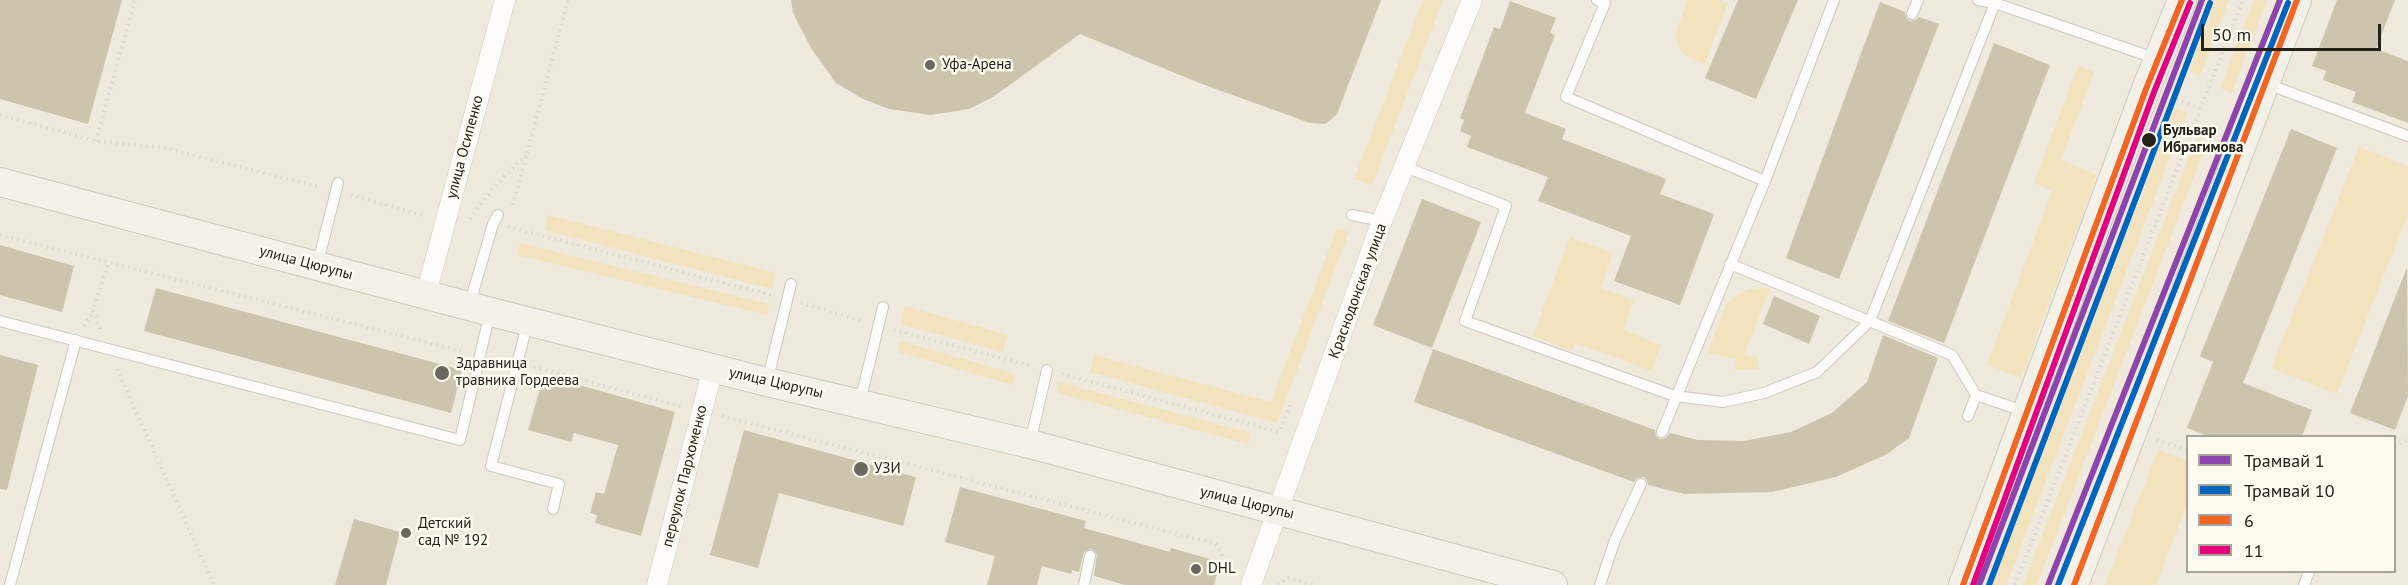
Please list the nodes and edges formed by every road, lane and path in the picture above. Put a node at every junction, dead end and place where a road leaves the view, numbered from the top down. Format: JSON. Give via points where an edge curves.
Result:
{"nodes":[{"id":1,"x":135,"y":0,"type":"edge"},
{"id":2,"x":504,"y":0,"type":"edge"},
{"id":3,"x":568,"y":0,"type":"edge"},
{"id":4,"x":1472,"y":0,"type":"edge"},
{"id":5,"x":1597,"y":0,"type":"edge"},
{"id":6,"x":1834,"y":0,"type":"edge"},
{"id":7,"x":1918,"y":0,"type":"edge"},
{"id":8,"x":1978,"y":0,"type":"edge"},
{"id":9,"x":2182,"y":0,"type":"edge"},
{"id":10,"x":2243,"y":0,"type":"edge"},
{"id":11,"x":2296,"y":0,"type":"edge"},
{"id":12,"x":1996,"y":2,"type":"edge"},
{"id":13,"x":1912,"y":14,"type":"dead end"},
{"id":14,"x":2159,"y":59,"type":"junction"},
{"id":15,"x":2265,"y":83,"type":"junction"},
{"id":16,"x":2146,"y":89,"type":"junction"},
{"id":17,"x":2201,"y":108,"type":"junction"},
{"id":18,"x":0,"y":115,"type":"edge"},
{"id":19,"x":2408,"y":136,"type":"edge"},
{"id":20,"x":96,"y":141,"type":"junction"},
{"id":21,"x":527,"y":155,"type":"junction"},
{"id":22,"x":1405,"y":167,"type":"junction"},
{"id":23,"x":1765,"y":181,"type":"junction"},
{"id":24,"x":0,"y":182,"type":"edge"},
{"id":25,"x":337,"y":187,"type":"junction"},
{"id":26,"x":512,"y":206,"type":"dead end"},
{"id":27,"x":1352,"y":215,"type":"dead end"},
{"id":28,"x":447,"y":217,"type":"junction"},
{"id":29,"x":500,"y":218,"type":"junction"},
{"id":30,"x":1382,"y":221,"type":"junction"},
{"id":31,"x":507,"y":226,"type":"junction"},
{"id":32,"x":0,"y":235,"type":"edge"},
{"id":33,"x":108,"y":262,"type":"junction"},
{"id":34,"x":1730,"y":264,"type":"junction"},
{"id":35,"x":317,"y":266,"type":"junction"},
{"id":36,"x":791,"y":284,"type":"dead end"},
{"id":37,"x":426,"y":294,"type":"junction"},
{"id":38,"x":788,"y":300,"type":"junction"},
{"id":39,"x":884,"y":307,"type":"dead end"},
{"id":40,"x":480,"y":309,"type":"junction"},
{"id":41,"x":0,"y":321,"type":"edge"},
{"id":42,"x":528,"y":321,"type":"junction"},
{"id":43,"x":1870,"y":321,"type":"junction"},
{"id":44,"x":878,"y":325,"type":"junction"},
{"id":45,"x":76,"y":340,"type":"junction"},
{"id":46,"x":108,"y":349,"type":"junction"},
{"id":47,"x":480,"y":356,"type":"junction"},
{"id":48,"x":519,"y":363,"type":"junction"},
{"id":49,"x":713,"y":368,"type":"junction"},
{"id":50,"x":1047,"y":370,"type":"junction"},
{"id":51,"x":766,"y":382,"type":"junction"},
{"id":52,"x":1976,"y":395,"type":"junction"},
{"id":53,"x":1675,"y":396,"type":"junction"},
{"id":54,"x":1292,"y":400,"type":"dead end"},
{"id":55,"x":860,"y":402,"type":"junction"},
{"id":56,"x":702,"y":411,"type":"junction"},
{"id":57,"x":2027,"y":412,"type":"junction"},
{"id":58,"x":1968,"y":416,"type":"dead end"},
{"id":59,"x":1662,"y":432,"type":"dead end"},
{"id":60,"x":2153,"y":438,"type":"dead end"},
{"id":61,"x":1030,"y":444,"type":"junction"},
{"id":62,"x":2186,"y":450,"type":"edge"},
{"id":63,"x":1641,"y":484,"type":"dead end"},
{"id":64,"x":553,"y":509,"type":"dead end"},
{"id":65,"x":1278,"y":510,"type":"junction"},
{"id":66,"x":1090,"y":556,"type":"dead end"},
{"id":67,"x":1232,"y":575,"type":"dead end"},
{"id":68,"x":10,"y":585,"type":"edge"},
{"id":69,"x":214,"y":585,"type":"edge"},
{"id":70,"x":657,"y":585,"type":"edge"},
{"id":71,"x":1084,"y":585,"type":"edge"},
{"id":72,"x":1251,"y":585,"type":"edge"},
{"id":73,"x":1278,"y":585,"type":"edge"},
{"id":74,"x":1314,"y":585,"type":"edge"},
{"id":75,"x":1552,"y":585,"type":"edge"},
{"id":76,"x":1600,"y":585,"type":"edge"},
{"id":77,"x":1963,"y":585,"type":"edge"},
{"id":78,"x":2015,"y":585,"type":"edge"},
{"id":79,"x":2074,"y":585,"type":"edge"}],
"edges":[{"from":1,"to":20,"type":"path"},
{"from":2,"to":28,"type":"street","name":"улица Осипенко"},
{"from":3,"to":21,"type":"path"},
{"from":4,"to":22,"type":"street","name":"Краснодонская улица"},
{"from":5,"to":23,"type":"lane","via":[[1605,3],[1566,97]]},
{"from":6,"to":23,"type":"lane"},
{"from":7,"to":13,"type":"lane"},
{"from":8,"to":12,"type":"lane"},
{"from":9,"to":14,"type":"main road"},
{"from":10,"to":17,"type":"path"},
{"from":11,"to":15,"type":"main road"},
{"from":12,"to":14,"type":"lane"},
{"from":12,"to":43,"type":"lane"},
{"from":14,"to":16,"type":"main road"},
{"from":15,"to":19,"type":"lane"},
{"from":15,"to":79,"type":"main road"},
{"from":16,"to":17,"type":"path"},
{"from":16,"to":57,"type":"main road"},
{"from":17,"to":78,"type":"path"},
{"from":18,"to":20,"type":"path"},
{"from":20,"to":25,"type":"path","via":[[169,148]]},
{"from":21,"to":26,"type":"path"},
{"from":21,"to":29,"type":"path","via":[[492,189],[469,220]]},
{"from":22,"to":30,"type":"street","name":"Краснодонская улица"},
{"from":22,"to":53,"type":"lane","via":[[1506,206],[1465,321]]},
{"from":23,"to":34,"type":"lane"},
{"from":24,"to":35,"type":"main road","name":"улица Цюрупы"},
{"from":25,"to":28,"type":"path","via":[[439,220]]},
{"from":25,"to":35,"type":"lane"},
{"from":27,"to":30,"type":"lane"},
{"from":28,"to":37,"type":"street","name":"улица Осипенко"},
{"from":29,"to":31,"type":"path"},
{"from":29,"to":31,"type":"path"},
{"from":29,"to":40,"type":"lane"},
{"from":30,"to":65,"type":"street","name":"Краснодонская улица"},
{"from":31,"to":38,"type":"path"},
{"from":32,"to":33,"type":"path"},
{"from":33,"to":46,"type":"path","via":[[93,311]]},
{"from":33,"to":47,"type":"path"},
{"from":34,"to":43,"type":"lane"},
{"from":34,"to":53,"type":"lane"},
{"from":35,"to":37,"type":"main road","name":"улица Цюрупы"},
{"from":36,"to":38,"type":"lane"},
{"from":37,"to":40,"type":"main road","name":"улица Цюрупы"},
{"from":38,"to":44,"type":"path"},
{"from":38,"to":51,"type":"lane"},
{"from":39,"to":44,"type":"lane"},
{"from":40,"to":42,"type":"main road","name":"улица Цюрупы"},
{"from":40,"to":47,"type":"lane"},
{"from":41,"to":45,"type":"lane"},
{"from":42,"to":48,"type":"lane"},
{"from":42,"to":49,"type":"main road","name":"улица Цюрупы"},
{"from":43,"to":52,"type":"lane","via":[[1952,355]]},
{"from":43,"to":53,"type":"lane","via":[[1817,372],[1785,385],[1723,402]]},
{"from":44,"to":50,"type":"path"},
{"from":44,"to":55,"type":"lane"},
{"from":45,"to":46,"type":"lane"},
{"from":45,"to":68,"type":"lane"},
{"from":46,"to":47,"type":"lane","via":[[460,440]]},
{"from":46,"to":69,"type":"path"},
{"from":48,"to":56,"type":"path"},
{"from":48,"to":64,"type":"lane","via":[[491,466],[559,484]]},
{"from":49,"to":51,"type":"main road","name":"улица Цюрупы"},
{"from":49,"to":56,"type":"street","name":"переулок Пархоменко"},
{"from":50,"to":54,"type":"path","via":[[1279,432]]},
{"from":50,"to":61,"type":"lane"},
{"from":51,"to":55,"type":"main road","name":"улица Цюрупы"},
{"from":52,"to":57,"type":"lane"},
{"from":52,"to":58,"type":"lane"},
{"from":53,"to":59,"type":"lane"},
{"from":55,"to":61,"type":"main road","name":"улица Цюрупы"},
{"from":56,"to":67,"type":"path","via":[[1216,544]]},
{"from":56,"to":70,"type":"street","name":"переулок Пархоменко"},
{"from":57,"to":77,"type":"main road"},
{"from":60,"to":62,"type":"path"},
{"from":61,"to":65,"type":"main road","name":"улица Цюрупы"},
{"from":63,"to":76,"type":"lane","via":[[1615,540]]},
{"from":65,"to":72,"type":"street","name":"Краснодонская улица"},
{"from":65,"to":75,"type":"main road","name":"улица Цюрупы"},
{"from":66,"to":71,"type":"lane"},
{"from":73,"to":74,"type":"path","via":[[1288,578]]}]}
